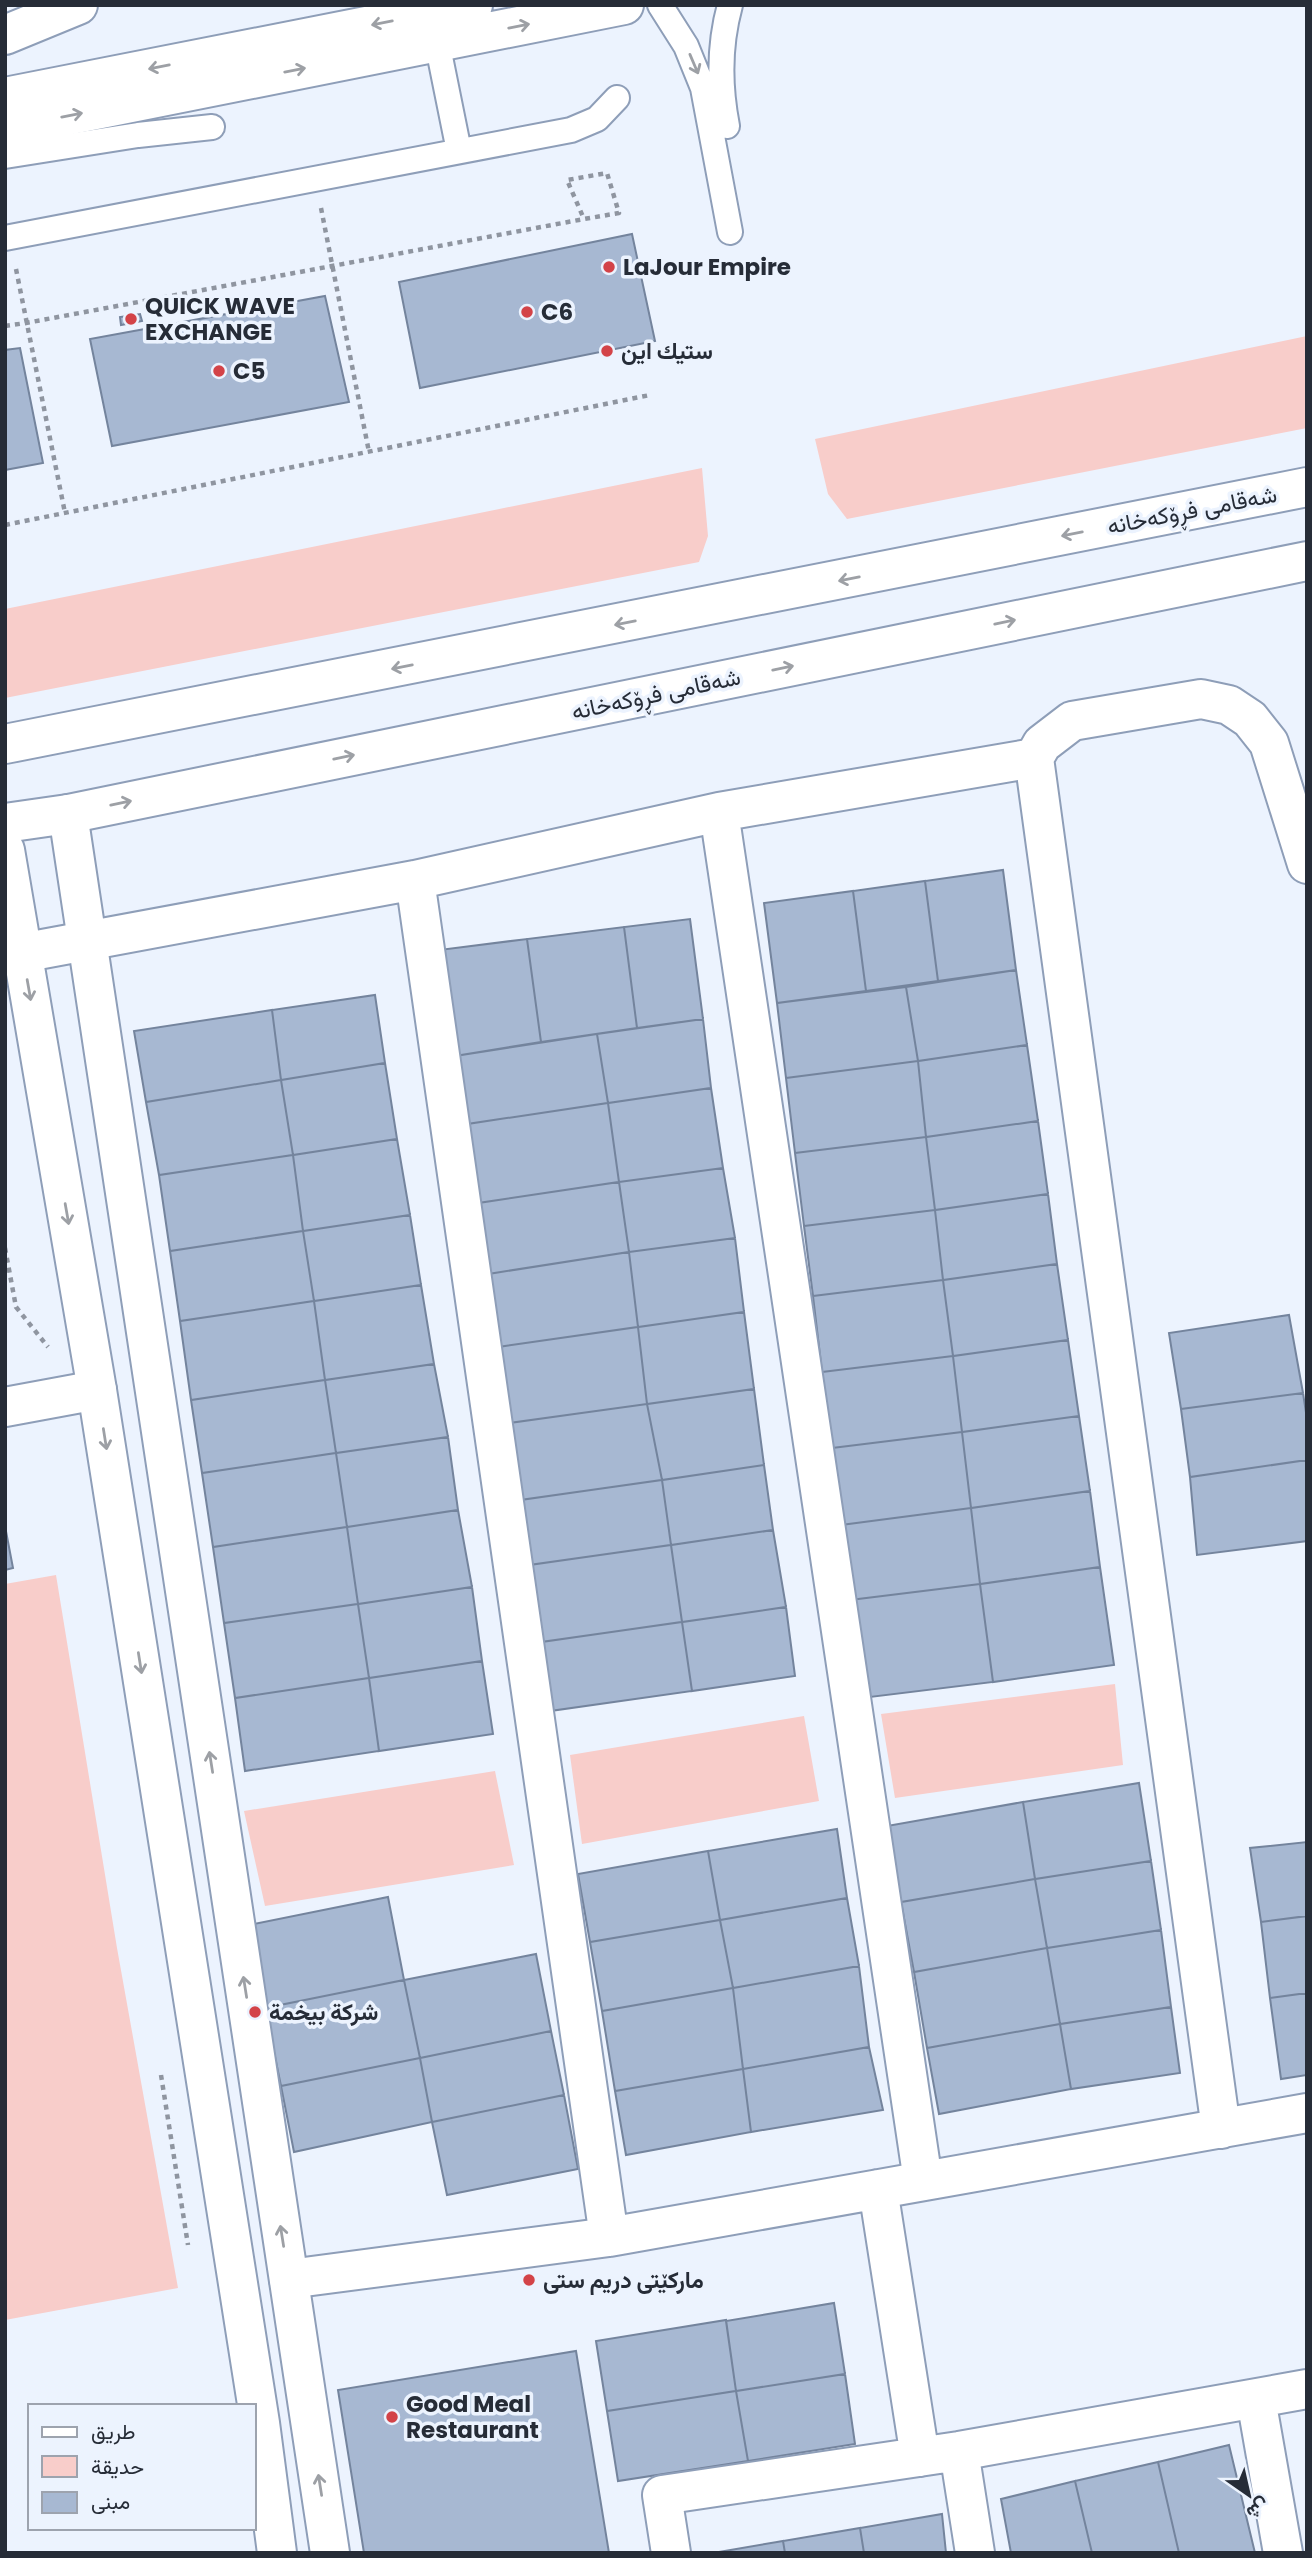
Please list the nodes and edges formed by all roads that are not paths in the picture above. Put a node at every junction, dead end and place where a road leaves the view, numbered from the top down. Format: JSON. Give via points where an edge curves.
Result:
{"nodes":[{"id":1,"x":78,"y":5,"type":"edge"},
{"id":2,"x":473,"y":5,"type":"edge"},
{"id":3,"x":624,"y":5,"type":"edge"},
{"id":4,"x":660,"y":5,"type":"edge"},
{"id":5,"x":730,"y":5,"type":"edge"},
{"id":6,"x":434,"y":28,"type":"junction"},
{"id":7,"x":5,"y":35,"type":"edge"},
{"id":8,"x":5,"y":97,"type":"edge"},
{"id":9,"x":617,"y":98,"type":"dead end"},
{"id":10,"x":212,"y":127,"type":"dead end"},
{"id":11,"x":5,"y":128,"type":"edge"},
{"id":12,"x":459,"y":151,"type":"junction"},
{"id":13,"x":724,"y":153,"type":"junction"},
{"id":14,"x":5,"y":156,"type":"edge"},
{"id":15,"x":737,"y":229,"type":"dead end"},
{"id":16,"x":9,"y":248,"type":"edge"},
{"id":17,"x":1307,"y":487,"type":"edge"},
{"id":18,"x":1307,"y":561,"type":"edge"},
{"id":19,"x":5,"y":744,"type":"edge"},
{"id":20,"x":1034,"y":758,"type":"junction"},
{"id":21,"x":719,"y":812,"type":"junction"},
{"id":22,"x":68,"y":814,"type":"junction"},
{"id":23,"x":5,"y":823,"type":"edge"},
{"id":24,"x":5,"y":850,"type":"edge"},
{"id":25,"x":1307,"y":864,"type":"edge"},
{"id":26,"x":415,"y":880,"type":"junction"},
{"id":27,"x":84,"y":925,"type":"junction"},
{"id":28,"x":14,"y":954,"type":"edge"},
{"id":29,"x":97,"y":1390,"type":"junction"},
{"id":30,"x":5,"y":1407,"type":"edge"},
{"id":31,"x":1307,"y":2113,"type":"edge"},
{"id":32,"x":1221,"y":2129,"type":"junction"},
{"id":33,"x":923,"y":2181,"type":"junction"},
{"id":34,"x":878,"y":2189,"type":"junction"},
{"id":35,"x":608,"y":2237,"type":"junction"},
{"id":36,"x":289,"y":2278,"type":"junction"},
{"id":37,"x":1307,"y":2389,"type":"edge"},
{"id":38,"x":1256,"y":2399,"type":"junction"},
{"id":39,"x":309,"y":2414,"type":"junction"},
{"id":40,"x":260,"y":2423,"type":"junction"},
{"id":41,"x":959,"y":2451,"type":"junction"},
{"id":42,"x":920,"y":2457,"type":"junction"},
{"id":43,"x":277,"y":2553,"type":"edge"},
{"id":44,"x":330,"y":2553,"type":"edge"},
{"id":45,"x":671,"y":2553,"type":"edge"},
{"id":46,"x":975,"y":2553,"type":"edge"},
{"id":47,"x":1283,"y":2553,"type":"edge"}],
"edges":[{"from":1,"to":7,"type":"street"},
{"from":2,"to":6,"type":"street"},
{"from":6,"to":3,"type":"street","one_way":true},
{"from":4,"to":13,"type":"lane","one_way":true,"via":[[696,68]]},
{"from":5,"to":13,"type":"lane","via":[[721,76]]},
{"from":6,"to":8,"type":"street","one_way":true},
{"from":11,"to":6,"type":"street","one_way":true},
{"from":6,"to":12,"type":"lane"},
{"from":9,"to":12,"type":"lane","via":[[584,126]]},
{"from":10,"to":14,"type":"lane"},
{"from":12,"to":16,"type":"lane"},
{"from":13,"to":15,"type":"lane"},
{"from":17,"to":19,"type":"street","name":"شەقامی فڕۆکەخانە","one_way":true},
{"from":22,"to":18,"type":"street","name":"شەقامی فڕۆکەخانە","one_way":true},
{"from":20,"to":21,"type":"street"},
{"from":20,"to":25,"type":"street","via":[[1042,744],[1072,721],[1201,699],[1229,705],[1250,719],[1269,743]]},
{"from":20,"to":32,"type":"street"},
{"from":21,"to":26,"type":"street"},
{"from":21,"to":33,"type":"street"},
{"from":22,"to":23,"type":"street","name":"شەقامی فڕۆکەخانە"},
{"from":22,"to":27,"type":"street"},
{"from":24,"to":28,"type":"street"},
{"from":26,"to":27,"type":"street"},
{"from":26,"to":35,"type":"street"},
{"from":27,"to":28,"type":"street"},
{"from":36,"to":27,"type":"street","one_way":true},
{"from":28,"to":29,"type":"street","one_way":true},
{"from":29,"to":30,"type":"street"},
{"from":29,"to":40,"type":"street","one_way":true},
{"from":31,"to":32,"type":"street"},
{"from":32,"to":33,"type":"street"},
{"from":33,"to":34,"type":"street"},
{"from":34,"to":35,"type":"street"},
{"from":34,"to":42,"type":"street"},
{"from":35,"to":36,"type":"street"},
{"from":36,"to":39,"type":"street"},
{"from":37,"to":38,"type":"street"},
{"from":38,"to":41,"type":"street"},
{"from":38,"to":47,"type":"street"},
{"from":39,"to":40,"type":"street"},
{"from":44,"to":39,"type":"street","one_way":true},
{"from":40,"to":43,"type":"street"},
{"from":41,"to":42,"type":"street"},
{"from":41,"to":46,"type":"street"},
{"from":42,"to":45,"type":"street","via":[[662,2495]]}]}
